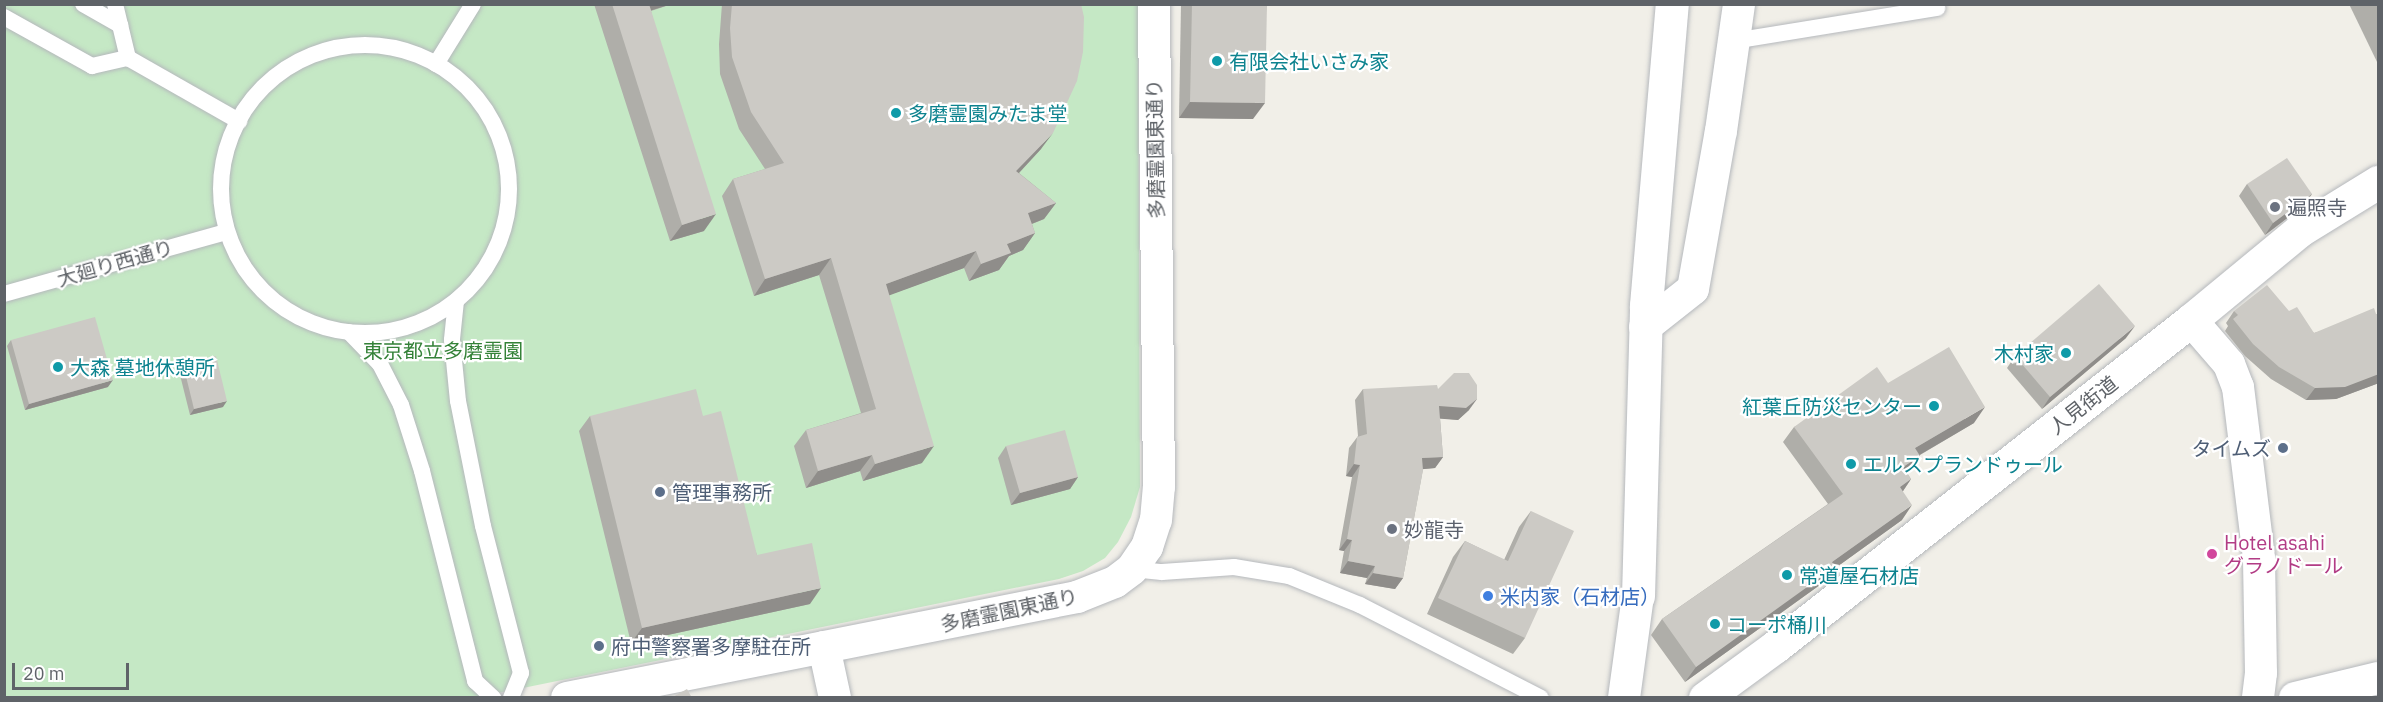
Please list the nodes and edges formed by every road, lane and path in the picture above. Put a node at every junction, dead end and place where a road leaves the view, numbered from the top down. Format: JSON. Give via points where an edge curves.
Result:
{"nodes":[{"id":1,"x":83,"y":4,"type":"edge"},
{"id":2,"x":115,"y":4,"type":"edge"},
{"id":3,"x":473,"y":4,"type":"edge"},
{"id":4,"x":1154,"y":4,"type":"edge"},
{"id":5,"x":1672,"y":4,"type":"edge"},
{"id":6,"x":1738,"y":4,"type":"edge"},
{"id":7,"x":1937,"y":8,"type":"dead end"},
{"id":8,"x":4,"y":17,"type":"edge"},
{"id":9,"x":120,"y":25,"type":"junction"},
{"id":10,"x":1734,"y":41,"type":"junction"},
{"id":11,"x":128,"y":58,"type":"junction"},
{"id":12,"x":436,"y":64,"type":"junction"},
{"id":13,"x":239,"y":121,"type":"junction"},
{"id":14,"x":2379,"y":182,"type":"edge"},
{"id":15,"x":226,"y":232,"type":"junction"},
{"id":16,"x":4,"y":294,"type":"edge"},
{"id":17,"x":456,"y":301,"type":"junction"},
{"id":18,"x":2191,"y":320,"type":"junction"},
{"id":19,"x":1645,"y":327,"type":"junction"},
{"id":20,"x":348,"y":332,"type":"junction"},
{"id":21,"x":1132,"y":569,"type":"junction"},
{"id":22,"x":1638,"y":596,"type":"joint"},
{"id":23,"x":824,"y":647,"type":"junction"},
{"id":24,"x":2379,"y":678,"type":"edge"},
{"id":25,"x":493,"y":698,"type":"edge"},
{"id":26,"x":512,"y":698,"type":"edge"},
{"id":27,"x":567,"y":698,"type":"edge"},
{"id":28,"x":835,"y":698,"type":"edge"},
{"id":29,"x":1541,"y":698,"type":"edge"},
{"id":30,"x":1624,"y":698,"type":"edge"},
{"id":31,"x":1706,"y":698,"type":"edge"},
{"id":32,"x":2258,"y":698,"type":"edge"},
{"id":33,"x":2295,"y":698,"type":"edge"}],
"edges":[{"from":1,"to":9,"type":"lane"},
{"from":2,"to":9,"type":"lane"},
{"from":3,"to":12,"type":"lane"},
{"from":4,"to":21,"type":"street","name":"多磨霊園東通り","via":[[1158,487],[1156,520],[1147,547]]},
{"from":5,"to":19,"type":"main road"},
{"from":6,"to":10,"type":"street"},
{"from":7,"to":10,"type":"lane"},
{"from":8,"to":11,"type":"lane","via":[[92,66]]},
{"from":9,"to":11,"type":"lane"},
{"from":10,"to":19,"type":"street","via":[[1693,289]]},
{"from":11,"to":13,"type":"lane"},
{"from":12,"to":13,"type":"lane","via":[[380,45],[324,50],[273,77]]},
{"from":12,"to":17,"type":"lane","via":[[457,77],[493,121],[509,175],[503,231],[476,281]]},
{"from":13,"to":15,"type":"lane","via":[[226,147],[221,175],[220,203]]},
{"from":14,"to":18,"type":"main road","name":"人見街道","via":[[2300,230]]},
{"from":15,"to":16,"type":"lane","name":"大廻り西通り"},
{"from":15,"to":20,"type":"lane","via":[[253,281],[273,301],[322,327]]},
{"from":17,"to":20,"type":"lane","via":[[406,327]]},
{"from":17,"to":26,"type":"lane","via":[[452,340],[458,401],[483,526],[521,673]]},
{"from":18,"to":31,"type":"main road","name":"人見街道"},
{"from":18,"to":32,"type":"street","via":[[2229,364],[2238,387],[2259,559]]},
{"from":19,"to":22,"type":"main road"},
{"from":20,"to":25,"type":"lane","via":[[380,364],[401,405],[475,681]]},
{"from":21,"to":23,"type":"street","name":"多磨霊園東通り","via":[[1115,582],[1077,597]]},
{"from":21,"to":29,"type":"lane","via":[[1162,572],[1234,567],[1289,576],[1360,605]]},
{"from":22,"to":30,"type":"street"},
{"from":23,"to":27,"type":"street","name":"多磨霊園東通り"},
{"from":23,"to":28,"type":"street"},
{"from":24,"to":33,"type":"street"}]}
